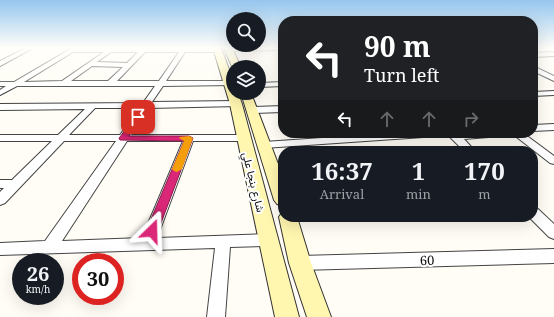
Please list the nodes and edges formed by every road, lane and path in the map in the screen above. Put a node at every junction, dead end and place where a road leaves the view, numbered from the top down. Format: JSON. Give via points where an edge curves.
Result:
{"nodes":[{"id":1,"x":50,"y":63,"type":"edge"},
{"id":2,"x":130,"y":63,"type":"edge"},
{"id":3,"x":175,"y":63,"type":"edge"},
{"id":4,"x":90,"y":64,"type":"joint"},
{"id":5,"x":128,"y":65,"type":"junction"},
{"id":6,"x":538,"y":71,"type":"edge"},
{"id":7,"x":554,"y":79,"type":"edge"},
{"id":8,"x":226,"y":83,"type":"edge"},
{"id":9,"x":0,"y":84,"type":"edge"},
{"id":10,"x":15,"y":84,"type":"junction"},
{"id":11,"x":63,"y":84,"type":"junction"},
{"id":12,"x":110,"y":84,"type":"junction"},
{"id":13,"x":161,"y":84,"type":"junction"},
{"id":14,"x":278,"y":84,"type":"edge"},
{"id":15,"x":266,"y":85,"type":"edge"},
{"id":16,"x":0,"y":93,"type":"edge"},
{"id":17,"x":554,"y":93,"type":"edge"},
{"id":18,"x":538,"y":94,"type":"edge"},
{"id":19,"x":226,"y":99,"type":"edge"},
{"id":20,"x":241,"y":100,"type":"edge"},
{"id":21,"x":243,"y":100,"type":"edge"},
{"id":22,"x":0,"y":106,"type":"edge"},
{"id":23,"x":92,"y":106,"type":"junction"},
{"id":24,"x":146,"y":106,"type":"junction"},
{"id":25,"x":278,"y":109,"type":"edge"},
{"id":26,"x":253,"y":110,"type":"junction"},
{"id":27,"x":554,"y":127,"type":"edge"},
{"id":28,"x":538,"y":128,"type":"edge"},
{"id":29,"x":0,"y":138,"type":"edge"},
{"id":30,"x":61,"y":138,"type":"junction"},
{"id":31,"x":123,"y":138,"type":"junction"},
{"id":32,"x":189,"y":138,"type":"junction"},
{"id":33,"x":243,"y":138,"type":"junction"},
{"id":34,"x":366,"y":138,"type":"edge"},
{"id":35,"x":457,"y":138,"type":"edge"},
{"id":36,"x":524,"y":138,"type":"edge"},
{"id":37,"x":264,"y":145,"type":"junction"},
{"id":38,"x":465,"y":146,"type":"edge"},
{"id":39,"x":534,"y":146,"type":"edge"},
{"id":40,"x":538,"y":149,"type":"edge"},
{"id":41,"x":554,"y":161,"type":"edge"},
{"id":42,"x":278,"y":182,"type":"edge"},
{"id":43,"x":0,"y":184,"type":"edge"},
{"id":44,"x":16,"y":184,"type":"junction"},
{"id":45,"x":0,"y":200,"type":"edge"},
{"id":46,"x":538,"y":218,"type":"edge"},
{"id":47,"x":289,"y":222,"type":"edge"},
{"id":48,"x":554,"y":233,"type":"edge"},
{"id":49,"x":268,"y":240,"type":"junction"},
{"id":50,"x":223,"y":241,"type":"junction"},
{"id":51,"x":147,"y":244,"type":"junction"},
{"id":52,"x":49,"y":248,"type":"junction"},
{"id":53,"x":0,"y":249,"type":"edge"},
{"id":54,"x":554,"y":256,"type":"edge"},
{"id":55,"x":300,"y":263,"type":"junction"},
{"id":56,"x":216,"y":317,"type":"edge"},
{"id":57,"x":287,"y":317,"type":"edge"},
{"id":58,"x":319,"y":317,"type":"edge"}],
"edges":[{"from":1,"to":10,"type":"street"},
{"from":2,"to":5,"type":"street"},
{"from":3,"to":13,"type":"street"},
{"from":4,"to":5,"type":"street"},
{"from":4,"to":11,"type":"street"},
{"from":5,"to":12,"type":"street"},
{"from":6,"to":7,"type":"street"},
{"from":8,"to":13,"type":"street"},
{"from":9,"to":10,"type":"street"},
{"from":10,"to":11,"type":"street"},
{"from":10,"to":16,"type":"street"},
{"from":11,"to":12,"type":"street"},
{"from":12,"to":13,"type":"street"},
{"from":13,"to":24,"type":"street"},
{"from":14,"to":15,"type":"street"},
{"from":17,"to":18,"type":"street"},
{"from":19,"to":24,"type":"street"},
{"from":20,"to":33,"type":"main road","name":"شارع بنجا علي"},
{"from":21,"to":26,"type":"main road","name":"شارع بنجا علي"},
{"from":22,"to":23,"type":"street"},
{"from":23,"to":24,"type":"street"},
{"from":23,"to":30,"type":"street"},
{"from":24,"to":31,"type":"street"},
{"from":25,"to":26,"type":"street"},
{"from":26,"to":37,"type":"main road","name":"شارع بنجا علي"},
{"from":27,"to":28,"type":"street"},
{"from":29,"to":30,"type":"street"},
{"from":30,"to":31,"type":"street"},
{"from":30,"to":44,"type":"street"},
{"from":31,"to":32,"type":"street"},
{"from":31,"to":52,"type":"street"},
{"from":32,"to":33,"type":"street"},
{"from":32,"to":51,"type":"street"},
{"from":33,"to":49,"type":"main road","name":"شارع بنجا علي"},
{"from":34,"to":37,"type":"street"},
{"from":35,"to":38,"type":"street"},
{"from":36,"to":39,"type":"street"},
{"from":37,"to":42,"type":"main road","name":"شارع بنجا علي"},
{"from":40,"to":41,"type":"street"},
{"from":43,"to":44,"type":"street"},
{"from":44,"to":45,"type":"street"},
{"from":46,"to":48,"type":"street"},
{"from":47,"to":55,"type":"main road"},
{"from":49,"to":50,"type":"street"},
{"from":49,"to":57,"type":"main road","name":"شارع بنجا علي"},
{"from":50,"to":51,"type":"street"},
{"from":50,"to":56,"type":"street"},
{"from":51,"to":52,"type":"street"},
{"from":52,"to":53,"type":"street"},
{"from":54,"to":55,"type":"street","name":"60"},
{"from":55,"to":58,"type":"main road"}]}
